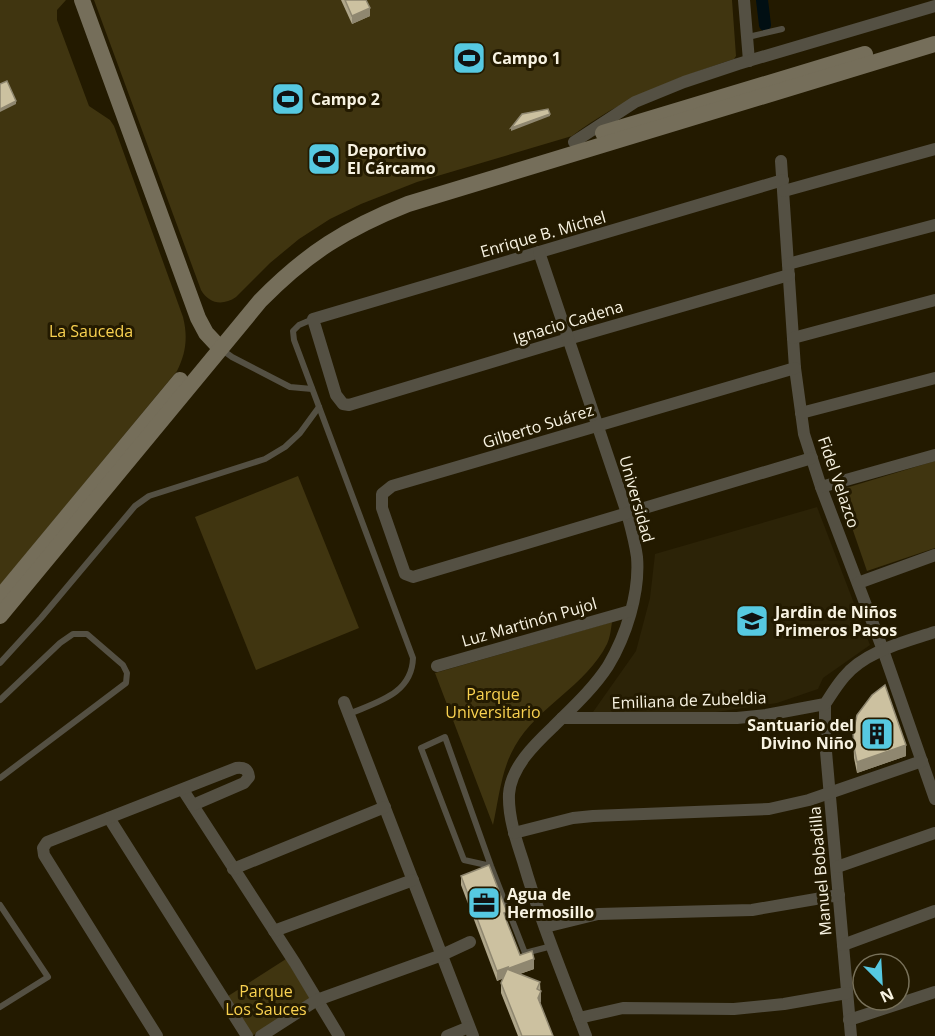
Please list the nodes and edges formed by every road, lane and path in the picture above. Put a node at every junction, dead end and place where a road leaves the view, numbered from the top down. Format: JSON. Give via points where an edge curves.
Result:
{"nodes":[{"id":1,"x":82,"y":0,"type":"edge"},
{"id":2,"x":744,"y":0,"type":"edge"},
{"id":3,"x":935,"y":6,"type":"edge"},
{"id":4,"x":782,"y":29,"type":"dead end"},
{"id":5,"x":935,"y":33,"type":"edge"},
{"id":6,"x":747,"y":37,"type":"junction"},
{"id":7,"x":935,"y":44,"type":"edge"},
{"id":8,"x":749,"y":61,"type":"junction"},
{"id":9,"x":574,"y":142,"type":"junction"},
{"id":10,"x":935,"y":149,"type":"edge"},
{"id":11,"x":780,"y":161,"type":"dead end"},
{"id":12,"x":783,"y":186,"type":"junction"},
{"id":13,"x":935,"y":225,"type":"edge"},
{"id":14,"x":539,"y":252,"type":"junction"},
{"id":15,"x":789,"y":269,"type":"junction"},
{"id":16,"x":935,"y":300,"type":"edge"},
{"id":17,"x":313,"y":319,"type":"junction"},
{"id":18,"x":793,"y":338,"type":"junction"},
{"id":19,"x":568,"y":339,"type":"junction"},
{"id":20,"x":217,"y":345,"type":"junction"},
{"id":21,"x":795,"y":368,"type":"junction"},
{"id":22,"x":935,"y":378,"type":"edge"},
{"id":23,"x":312,"y":389,"type":"junction"},
{"id":24,"x":319,"y":407,"type":"junction"},
{"id":25,"x":801,"y":413,"type":"junction"},
{"id":26,"x":597,"y":425,"type":"junction"},
{"id":27,"x":935,"y":455,"type":"edge"},
{"id":28,"x":812,"y":458,"type":"junction"},
{"id":29,"x":821,"y":487,"type":"junction"},
{"id":30,"x":627,"y":513,"type":"junction"},
{"id":31,"x":935,"y":555,"type":"edge"},
{"id":32,"x":858,"y":583,"type":"junction"},
{"id":33,"x":0,"y":597,"type":"edge"},
{"id":34,"x":630,"y":611,"type":"junction"},
{"id":35,"x":0,"y":616,"type":"edge"},
{"id":36,"x":935,"y":632,"type":"edge"},
{"id":37,"x":883,"y":650,"type":"junction"},
{"id":38,"x":0,"y":663,"type":"edge"},
{"id":39,"x":437,"y":666,"type":"dead end"},
{"id":40,"x":0,"y":700,"type":"edge"},
{"id":41,"x":344,"y":702,"type":"dead end"},
{"id":42,"x":825,"y":704,"type":"junction"},
{"id":43,"x":348,"y":715,"type":"junction"},
{"id":44,"x":562,"y":718,"type":"junction"},
{"id":45,"x":922,"y":761,"type":"junction"},
{"id":46,"x":0,"y":778,"type":"edge"},
{"id":47,"x":183,"y":790,"type":"junction"},
{"id":48,"x":830,"y":793,"type":"junction"},
{"id":49,"x":935,"y":799,"type":"edge"},
{"id":50,"x":193,"y":805,"type":"junction"},
{"id":51,"x":385,"y":807,"type":"junction"},
{"id":52,"x":110,"y":818,"type":"junction"},
{"id":53,"x":514,"y":833,"type":"junction"},
{"id":54,"x":935,"y":833,"type":"edge"},
{"id":55,"x":491,"y":866,"type":"junction"},
{"id":56,"x":837,"y":867,"type":"junction"},
{"id":57,"x":233,"y":869,"type":"junction"},
{"id":58,"x":413,"y":880,"type":"junction"},
{"id":59,"x":839,"y":895,"type":"junction"},
{"id":60,"x":0,"y":906,"type":"edge"},
{"id":61,"x":935,"y":911,"type":"edge"},
{"id":62,"x":544,"y":927,"type":"junction"},
{"id":63,"x":274,"y":931,"type":"junction"},
{"id":64,"x":470,"y":942,"type":"dead end"},
{"id":65,"x":843,"y":945,"type":"junction"},
{"id":66,"x":552,"y":946,"type":"junction"},
{"id":67,"x":442,"y":955,"type":"junction"},
{"id":68,"x":935,"y":992,"type":"edge"},
{"id":69,"x":847,"y":993,"type":"junction"},
{"id":70,"x":317,"y":1000,"type":"junction"},
{"id":71,"x":0,"y":1007,"type":"edge"},
{"id":72,"x":579,"y":1018,"type":"junction"},
{"id":73,"x":849,"y":1020,"type":"junction"},
{"id":74,"x":471,"y":1032,"type":"edge"},
{"id":75,"x":157,"y":1036,"type":"edge"},
{"id":76,"x":247,"y":1036,"type":"edge"},
{"id":77,"x":261,"y":1036,"type":"edge"},
{"id":78,"x":339,"y":1036,"type":"edge"},
{"id":79,"x":447,"y":1036,"type":"edge"},
{"id":80,"x":586,"y":1036,"type":"edge"},
{"id":81,"x":851,"y":1036,"type":"edge"}],
"edges":[{"from":1,"to":20,"type":"main road","via":[[198,318]]},
{"from":2,"to":6,"type":"street"},
{"from":3,"to":8,"type":"street"},
{"from":4,"to":6,"type":"lane"},
{"from":5,"to":9,"type":"main road"},
{"from":6,"to":8,"type":"street"},
{"from":7,"to":20,"type":"main road","via":[[388,212],[305,259]]},
{"from":8,"to":9,"type":"street","via":[[635,102]]},
{"from":9,"to":20,"type":"main road","via":[[398,199],[336,227],[284,264],[244,304]]},
{"from":10,"to":12,"type":"street","name":"Enrique B. Michel"},
{"from":11,"to":12,"type":"street","name":"Fidel Velazco"},
{"from":12,"to":14,"type":"street","name":"Enrique B. Michel"},
{"from":12,"to":15,"type":"street","name":"Fidel Velazco"},
{"from":13,"to":15,"type":"street","name":"Ignacio Cadena"},
{"from":14,"to":17,"type":"street","name":"Enrique B. Michel"},
{"from":14,"to":19,"type":"street","name":"Universidad"},
{"from":15,"to":18,"type":"street","name":"Fidel Velazco"},
{"from":15,"to":19,"type":"street","name":"Ignacio Cadena"},
{"from":16,"to":18,"type":"street"},
{"from":17,"to":19,"type":"street","name":"Ignacio Cadena","via":[[336,395],[343,404],[356,404]]},
{"from":17,"to":23,"type":"lane","via":[[293,331]]},
{"from":18,"to":21,"type":"street","name":"Fidel Velazco"},
{"from":19,"to":26,"type":"street","name":"Universidad"},
{"from":20,"to":23,"type":"lane","via":[[290,387]]},
{"from":20,"to":33,"type":"main road"},
{"from":20,"to":35,"type":"main road"},
{"from":21,"to":25,"type":"street","name":"Fidel Velazco"},
{"from":21,"to":26,"type":"street","name":"Gilberto Suárez"},
{"from":22,"to":25,"type":"street"},
{"from":23,"to":24,"type":"lane"},
{"from":24,"to":38,"type":"lane","via":[[300,433],[265,459],[149,496],[135,506]]},
{"from":24,"to":43,"type":"lane","via":[[413,658],[409,680],[399,689]]},
{"from":25,"to":28,"type":"street","name":"Fidel Velazco"},
{"from":26,"to":30,"type":"street","name":"Universidad"},
{"from":26,"to":30,"type":"street","name":"Gilberto Suárez","via":[[392,486],[382,494],[382,508],[404,571],[413,577]]},
{"from":27,"to":29,"type":"street"},
{"from":28,"to":29,"type":"street","name":"Fidel Velazco"},
{"from":28,"to":30,"type":"street"},
{"from":29,"to":32,"type":"street","name":"Fidel Velazco"},
{"from":30,"to":34,"type":"street","name":"Universidad","via":[[637,560]]},
{"from":31,"to":32,"type":"street"},
{"from":32,"to":37,"type":"street","name":"Fidel Velazco"},
{"from":34,"to":39,"type":"street","name":"Luz Martinón Pujol"},
{"from":34,"to":44,"type":"street","name":"Universidad","via":[[607,668]]},
{"from":36,"to":37,"type":"street"},
{"from":37,"to":42,"type":"street","via":[[845,675]]},
{"from":37,"to":45,"type":"street","name":"Fidel Velazco"},
{"from":40,"to":46,"type":"lane","via":[[73,634],[87,634],[123,665],[127,674],[126,684]]},
{"from":41,"to":43,"type":"street"},
{"from":42,"to":44,"type":"street","name":"Emiliana de Zubeldia","via":[[737,718]]},
{"from":42,"to":48,"type":"street","name":"Manuel Bobadilla"},
{"from":43,"to":51,"type":"street"},
{"from":44,"to":53,"type":"street","name":"Universidad","via":[[533,748],[512,780],[509,793]]},
{"from":45,"to":48,"type":"street"},
{"from":45,"to":49,"type":"street","name":"Fidel Velazco"},
{"from":47,"to":50,"type":"street"},
{"from":47,"to":50,"type":"street","via":[[236,768],[249,773],[244,783]]},
{"from":47,"to":52,"type":"street"},
{"from":48,"to":53,"type":"street","via":[[769,809],[593,816]]},
{"from":48,"to":56,"type":"street","name":"Manuel Bobadilla"},
{"from":50,"to":57,"type":"street"},
{"from":51,"to":57,"type":"street"},
{"from":51,"to":58,"type":"street"},
{"from":52,"to":75,"type":"street","via":[[47,842],[43,852]]},
{"from":52,"to":76,"type":"street"},
{"from":53,"to":62,"type":"street","name":"Universidad"},
{"from":54,"to":56,"type":"street"},
{"from":55,"to":55,"type":"lane","via":[[445,737],[421,747],[464,860]]},
{"from":55,"to":66,"type":"lane","via":[[525,953]]},
{"from":56,"to":59,"type":"street","name":"Manuel Bobadilla"},
{"from":57,"to":63,"type":"street"},
{"from":58,"to":63,"type":"street"},
{"from":58,"to":67,"type":"street"},
{"from":59,"to":62,"type":"street","via":[[752,910],[598,914]]},
{"from":59,"to":65,"type":"street","name":"Manuel Bobadilla"},
{"from":60,"to":71,"type":"lane","via":[[48,977]]},
{"from":61,"to":65,"type":"street"},
{"from":62,"to":66,"type":"street","name":"Universidad"},
{"from":63,"to":70,"type":"street"},
{"from":64,"to":67,"type":"street"},
{"from":65,"to":69,"type":"street","name":"Manuel Bobadilla"},
{"from":66,"to":72,"type":"street","name":"Universidad"},
{"from":67,"to":70,"type":"street"},
{"from":67,"to":74,"type":"street"},
{"from":68,"to":73,"type":"street"},
{"from":69,"to":72,"type":"street","via":[[735,1009],[623,1008]]},
{"from":69,"to":73,"type":"street","name":"Manuel Bobadilla"},
{"from":70,"to":77,"type":"street"},
{"from":70,"to":78,"type":"street"},
{"from":72,"to":80,"type":"street","name":"Universidad"},
{"from":73,"to":81,"type":"street","name":"Manuel Bobadilla"},
{"from":74,"to":79,"type":"street"}]}
